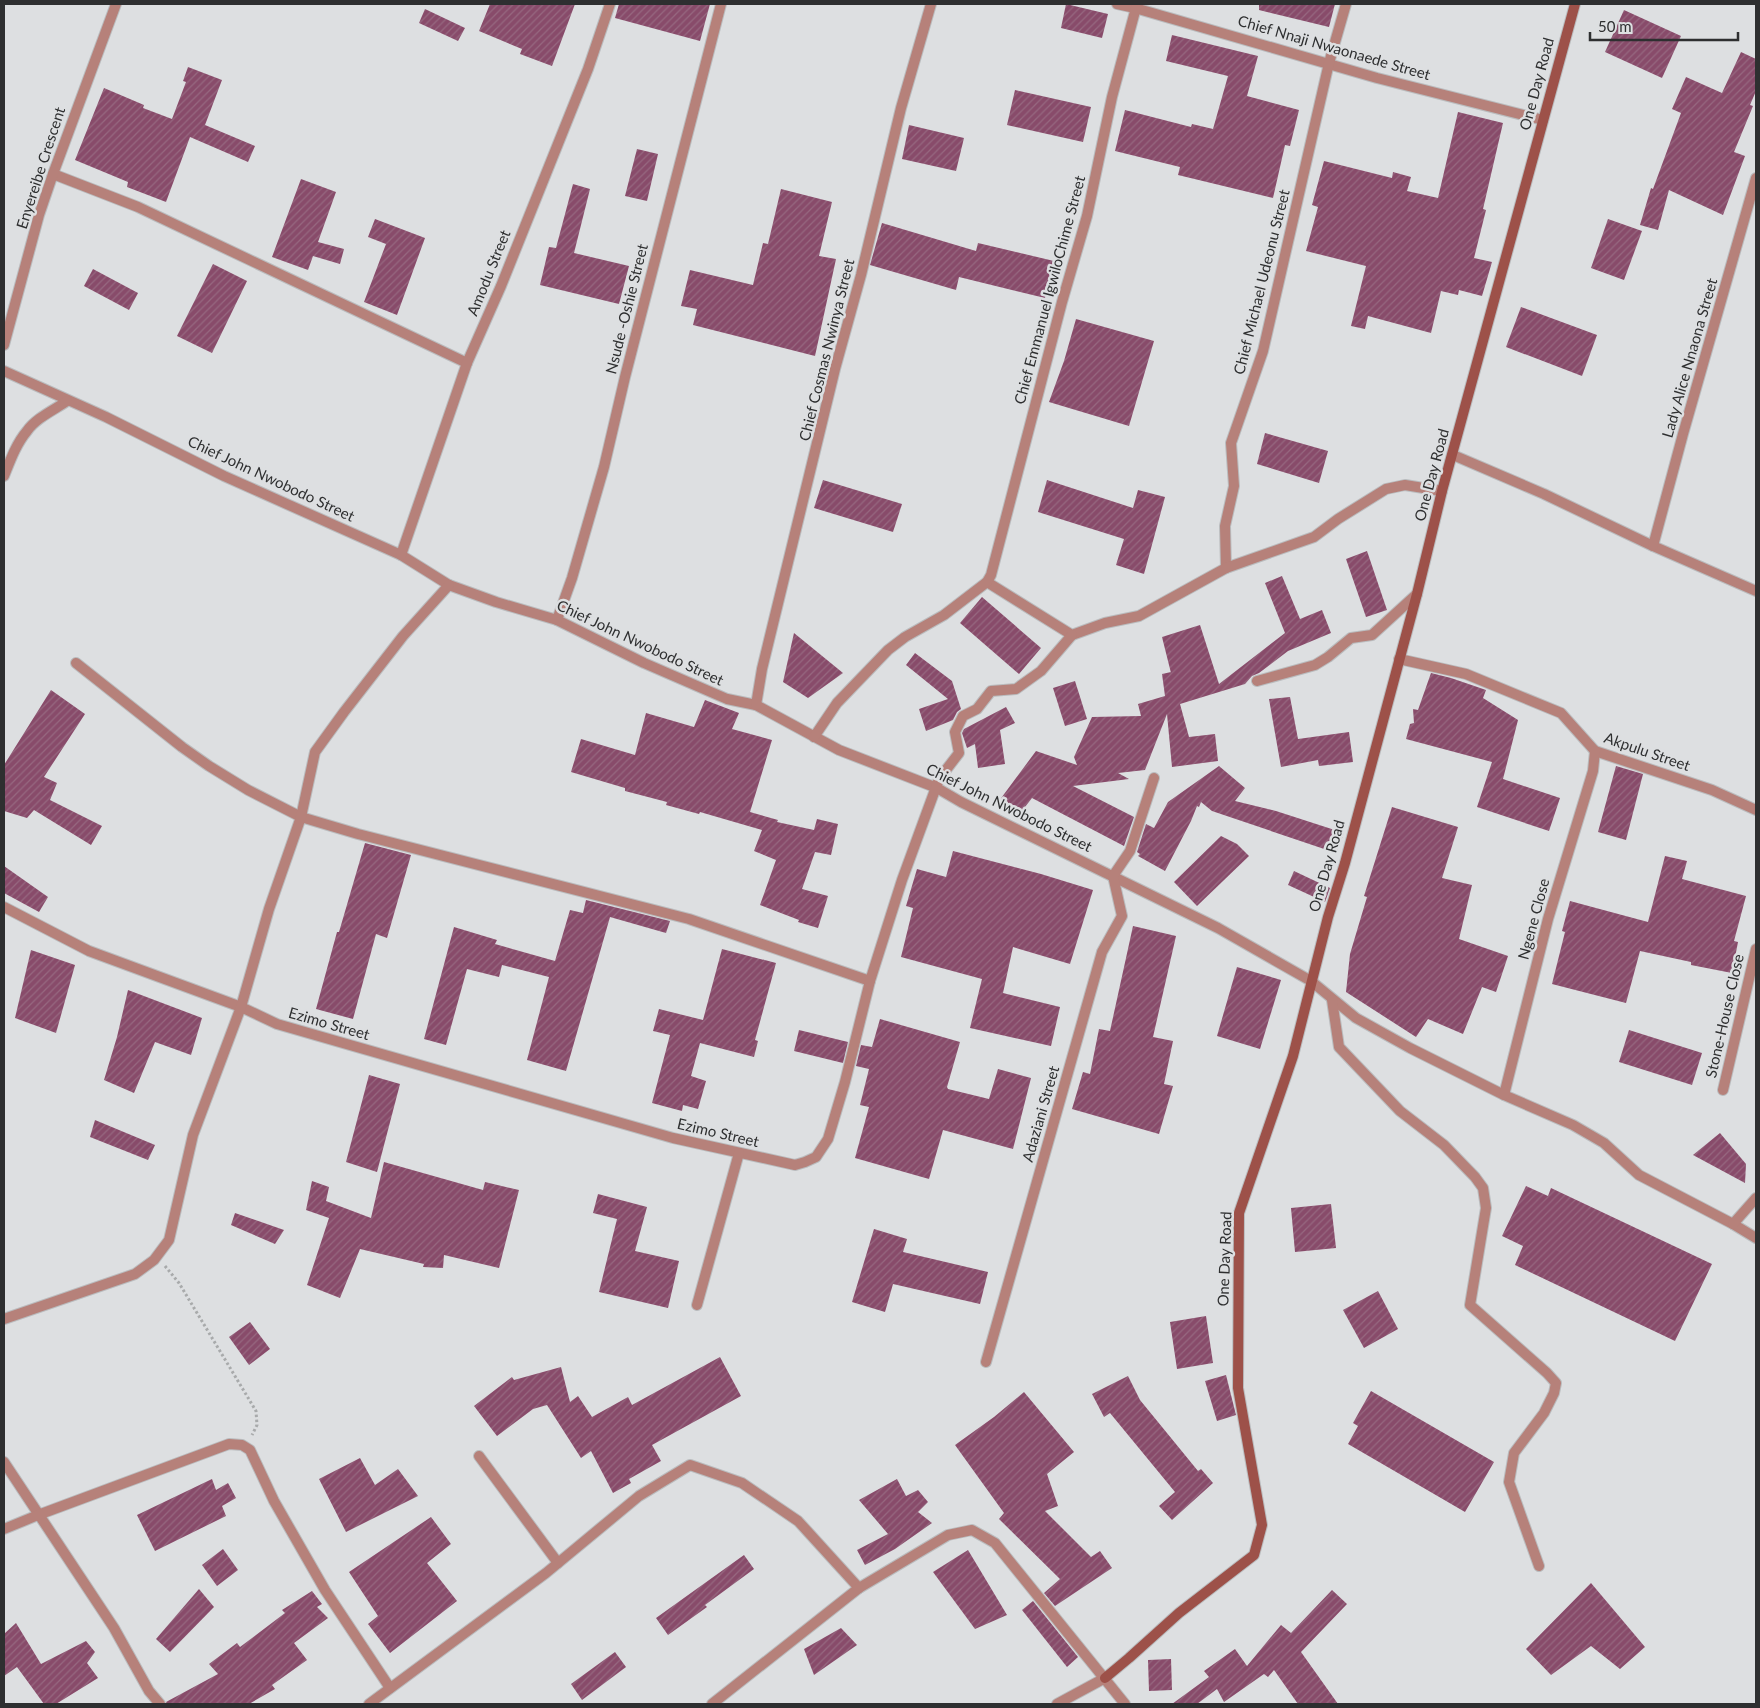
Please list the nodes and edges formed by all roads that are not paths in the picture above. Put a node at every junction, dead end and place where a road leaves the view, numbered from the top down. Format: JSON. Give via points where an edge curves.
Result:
{"nodes":[{"id":1,"x":116,"y":4,"type":"edge"},
{"id":2,"x":610,"y":4,"type":"edge"},
{"id":3,"x":721,"y":4,"type":"edge"},
{"id":4,"x":931,"y":4,"type":"edge"},
{"id":5,"x":1117,"y":4,"type":"edge"},
{"id":6,"x":1346,"y":4,"type":"edge"},
{"id":7,"x":1575,"y":4,"type":"edge"},
{"id":8,"x":1136,"y":6,"type":"edge"},
{"id":9,"x":1329,"y":63,"type":"junction"},
{"id":10,"x":1543,"y":120,"type":"junction"},
{"id":11,"x":53,"y":174,"type":"junction"},
{"id":12,"x":1756,"y":178,"type":"edge"},
{"id":13,"x":4,"y":345,"type":"edge"},
{"id":14,"x":467,"y":363,"type":"junction"},
{"id":15,"x":4,"y":371,"type":"edge"},
{"id":16,"x":67,"y":401,"type":"junction"},
{"id":17,"x":1453,"y":455,"type":"junction"},
{"id":18,"x":4,"y":476,"type":"edge"},
{"id":19,"x":1442,"y":491,"type":"junction"},
{"id":20,"x":1654,"y":546,"type":"junction"},
{"id":21,"x":401,"y":555,"type":"junction"},
{"id":22,"x":1226,"y":568,"type":"junction"},
{"id":23,"x":987,"y":582,"type":"junction"},
{"id":24,"x":449,"y":585,"type":"junction"},
{"id":25,"x":1756,"y":591,"type":"edge"},
{"id":26,"x":1417,"y":594,"type":"junction"},
{"id":27,"x":557,"y":620,"type":"junction"},
{"id":28,"x":1072,"y":635,"type":"junction"},
{"id":29,"x":1399,"y":660,"type":"junction"},
{"id":30,"x":76,"y":663,"type":"dead end"},
{"id":31,"x":1257,"y":681,"type":"dead end"},
{"id":32,"x":756,"y":705,"type":"junction"},
{"id":33,"x":814,"y":737,"type":"junction"},
{"id":34,"x":1595,"y":751,"type":"junction"},
{"id":35,"x":1154,"y":778,"type":"dead end"},
{"id":36,"x":937,"y":788,"type":"junction"},
{"id":37,"x":1756,"y":810,"type":"edge"},
{"id":38,"x":301,"y":817,"type":"junction"},
{"id":39,"x":1113,"y":876,"type":"junction"},
{"id":40,"x":4,"y":908,"type":"edge"},
{"id":41,"x":1756,"y":948,"type":"edge"},
{"id":42,"x":870,"y":981,"type":"junction"},
{"id":43,"x":1311,"y":981,"type":"junction"},
{"id":44,"x":1332,"y":1000,"type":"junction"},
{"id":45,"x":241,"y":1007,"type":"junction"},
{"id":46,"x":1723,"y":1090,"type":"dead end"},
{"id":47,"x":1504,"y":1095,"type":"junction"},
{"id":48,"x":738,"y":1153,"type":"junction"},
{"id":49,"x":1756,"y":1198,"type":"edge"},
{"id":50,"x":1733,"y":1224,"type":"junction"},
{"id":51,"x":1756,"y":1238,"type":"edge"},
{"id":52,"x":697,"y":1305,"type":"dead end"},
{"id":53,"x":4,"y":1319,"type":"edge"},
{"id":54,"x":986,"y":1362,"type":"dead end"},
{"id":55,"x":479,"y":1456,"type":"dead end"},
{"id":56,"x":4,"y":1462,"type":"edge"},
{"id":57,"x":38,"y":1515,"type":"junction"},
{"id":58,"x":4,"y":1529,"type":"edge"},
{"id":59,"x":558,"y":1563,"type":"junction"},
{"id":60,"x":1539,"y":1566,"type":"dead end"},
{"id":61,"x":859,"y":1588,"type":"junction"},
{"id":62,"x":1104,"y":1678,"type":"junction"},
{"id":63,"x":390,"y":1688,"type":"junction"},
{"id":64,"x":160,"y":1704,"type":"edge"},
{"id":65,"x":369,"y":1704,"type":"edge"},
{"id":66,"x":712,"y":1704,"type":"edge"},
{"id":67,"x":1057,"y":1704,"type":"edge"},
{"id":68,"x":1125,"y":1704,"type":"edge"}],
"edges":[{"from":1,"to":11,"type":"street","name":"Enyereibe Crescent"},
{"from":2,"to":14,"type":"street","name":"Amodu Street","via":[[588,69]]},
{"from":3,"to":27,"type":"street","name":"Nsude -Oshie Street","via":[[604,467]]},
{"from":4,"to":32,"type":"street","name":"Chief Cosmas Nwinya Street","via":[[901,108],[762,669]]},
{"from":5,"to":8,"type":"street","name":"Chief Nnaji Nwaonaede Street"},
{"from":6,"to":9,"type":"street","name":"Chief Michael Udeonu Street"},
{"from":7,"to":10,"type":"main road","name":"One Day Road"},
{"from":8,"to":9,"type":"street","name":"Chief Nnaji Nwaonaede Street"},
{"from":8,"to":23,"type":"street","name":"Chief Emmanuel IgwiloChime Street","via":[[1112,97],[1087,216],[996,561]]},
{"from":9,"to":10,"type":"street","name":"Chief Nnaji Nwaonaede Street"},
{"from":9,"to":22,"type":"street","name":"Chief Michael Udeonu Street","via":[[1265,342],[1231,443],[1234,486],[1225,526]]},
{"from":10,"to":17,"type":"main road","name":"One Day Road"},
{"from":11,"to":13,"type":"street","name":"Enyereibe Crescent"},
{"from":11,"to":14,"type":"street","via":[[138,207]]},
{"from":12,"to":20,"type":"street","name":"Lady Alice Nnaona Street"},
{"from":14,"to":21,"type":"street","name":"Amodu Street"},
{"from":15,"to":16,"type":"street","name":"Chief John Nwobodo Street"},
{"from":16,"to":18,"type":"street","via":[[27,430]]},
{"from":16,"to":21,"type":"street","name":"Chief John Nwobodo Street"},
{"from":17,"to":19,"type":"main road","name":"One Day Road"},
{"from":17,"to":20,"type":"street"},
{"from":19,"to":22,"type":"street","via":[[1405,484],[1386,490],[1314,537]]},
{"from":19,"to":26,"type":"main road","name":"One Day Road"},
{"from":20,"to":25,"type":"street"},
{"from":21,"to":24,"type":"street","name":"Chief John Nwobodo Street"},
{"from":22,"to":28,"type":"street","via":[[1139,616],[1105,623]]},
{"from":23,"to":28,"type":"street"},
{"from":23,"to":33,"type":"street","via":[[944,615],[888,650],[837,703]]},
{"from":24,"to":27,"type":"street","name":"Chief John Nwobodo Street"},
{"from":24,"to":38,"type":"street","via":[[403,636],[315,752]]},
{"from":26,"to":29,"type":"main road","name":"One Day Road"},
{"from":26,"to":31,"type":"street","via":[[1372,635],[1351,638],[1328,658],[1315,664]]},
{"from":27,"to":32,"type":"street","name":"Chief John Nwobodo Street","via":[[727,699]]},
{"from":28,"to":36,"type":"street","name":"Ezimo Street","via":[[1029,680],[1016,689],[991,691],[977,709],[963,716],[955,732],[959,754],[939,779]]},
{"from":29,"to":34,"type":"street","name":"Akpulu Street","via":[[1466,674],[1561,713]]},
{"from":29,"to":43,"type":"main road","name":"One Day Road"},
{"from":30,"to":38,"type":"street","via":[[209,766]]},
{"from":32,"to":33,"type":"street","name":"Chief John Nwobodo Street"},
{"from":33,"to":36,"type":"street","name":"Chief John Nwobodo Street"},
{"from":34,"to":37,"type":"street","name":"Akpulu Street","via":[[1712,790]]},
{"from":34,"to":47,"type":"street","name":"Ngene Close","via":[[1593,771],[1548,918]]},
{"from":35,"to":39,"type":"street","via":[[1130,851]]},
{"from":36,"to":39,"type":"street","name":"Chief John Nwobodo Street"},
{"from":36,"to":42,"type":"street","name":"Ezimo Street","via":[[902,880]]},
{"from":38,"to":42,"type":"street","via":[[689,919]]},
{"from":38,"to":45,"type":"street","via":[[269,909]]},
{"from":39,"to":43,"type":"street","name":"Chief John Nwobodo Street","via":[[1218,928]]},
{"from":39,"to":54,"type":"street","name":"Adaziani Street","via":[[1122,916],[1102,952]]},
{"from":40,"to":45,"type":"street","name":"Ezimo Street","via":[[89,951]]},
{"from":41,"to":46,"type":"street","name":"Stone-House Close"},
{"from":42,"to":48,"type":"street","name":"Ezimo Street","via":[[828,1139],[816,1157],[795,1165]]},
{"from":43,"to":44,"type":"street","name":"Chief John Nwobodo Street"},
{"from":43,"to":62,"type":"main road","name":"One Day Road","via":[[1293,1056],[1239,1213],[1238,1388],[1262,1524],[1254,1555],[1179,1613]]},
{"from":44,"to":47,"type":"street","name":"Chief John Nwobodo Street","via":[[1356,1018],[1410,1048]]},
{"from":44,"to":60,"type":"street","via":[[1339,1047],[1400,1111],[1444,1145],[1483,1188],[1486,1208],[1470,1305],[1556,1383],[1544,1413],[1514,1452],[1510,1467],[1509,1482]]},
{"from":45,"to":48,"type":"street","name":"Ezimo Street","via":[[277,1024],[673,1138]]},
{"from":45,"to":53,"type":"street","via":[[193,1135],[169,1240],[157,1256],[135,1274]]},
{"from":47,"to":50,"type":"street","name":"Chief John Nwobodo Street","via":[[1573,1125],[1604,1143],[1639,1175]]},
{"from":48,"to":52,"type":"street"},
{"from":49,"to":50,"type":"street"},
{"from":50,"to":51,"type":"street","name":"Chief John Nwobodo Street"},
{"from":55,"to":59,"type":"street"},
{"from":56,"to":57,"type":"street"},
{"from":57,"to":58,"type":"street"},
{"from":57,"to":63,"type":"street","via":[[229,1444],[242,1444],[255,1458],[274,1501],[325,1590]]},
{"from":57,"to":64,"type":"street","via":[[114,1628],[149,1691]]},
{"from":59,"to":61,"type":"street","via":[[639,1496],[690,1465],[742,1483],[798,1521]]},
{"from":59,"to":63,"type":"street"},
{"from":61,"to":62,"type":"street","via":[[948,1535],[972,1530],[996,1543]]},
{"from":61,"to":66,"type":"street"},
{"from":62,"to":67,"type":"street"},
{"from":62,"to":68,"type":"street"},
{"from":63,"to":65,"type":"street"}]}
